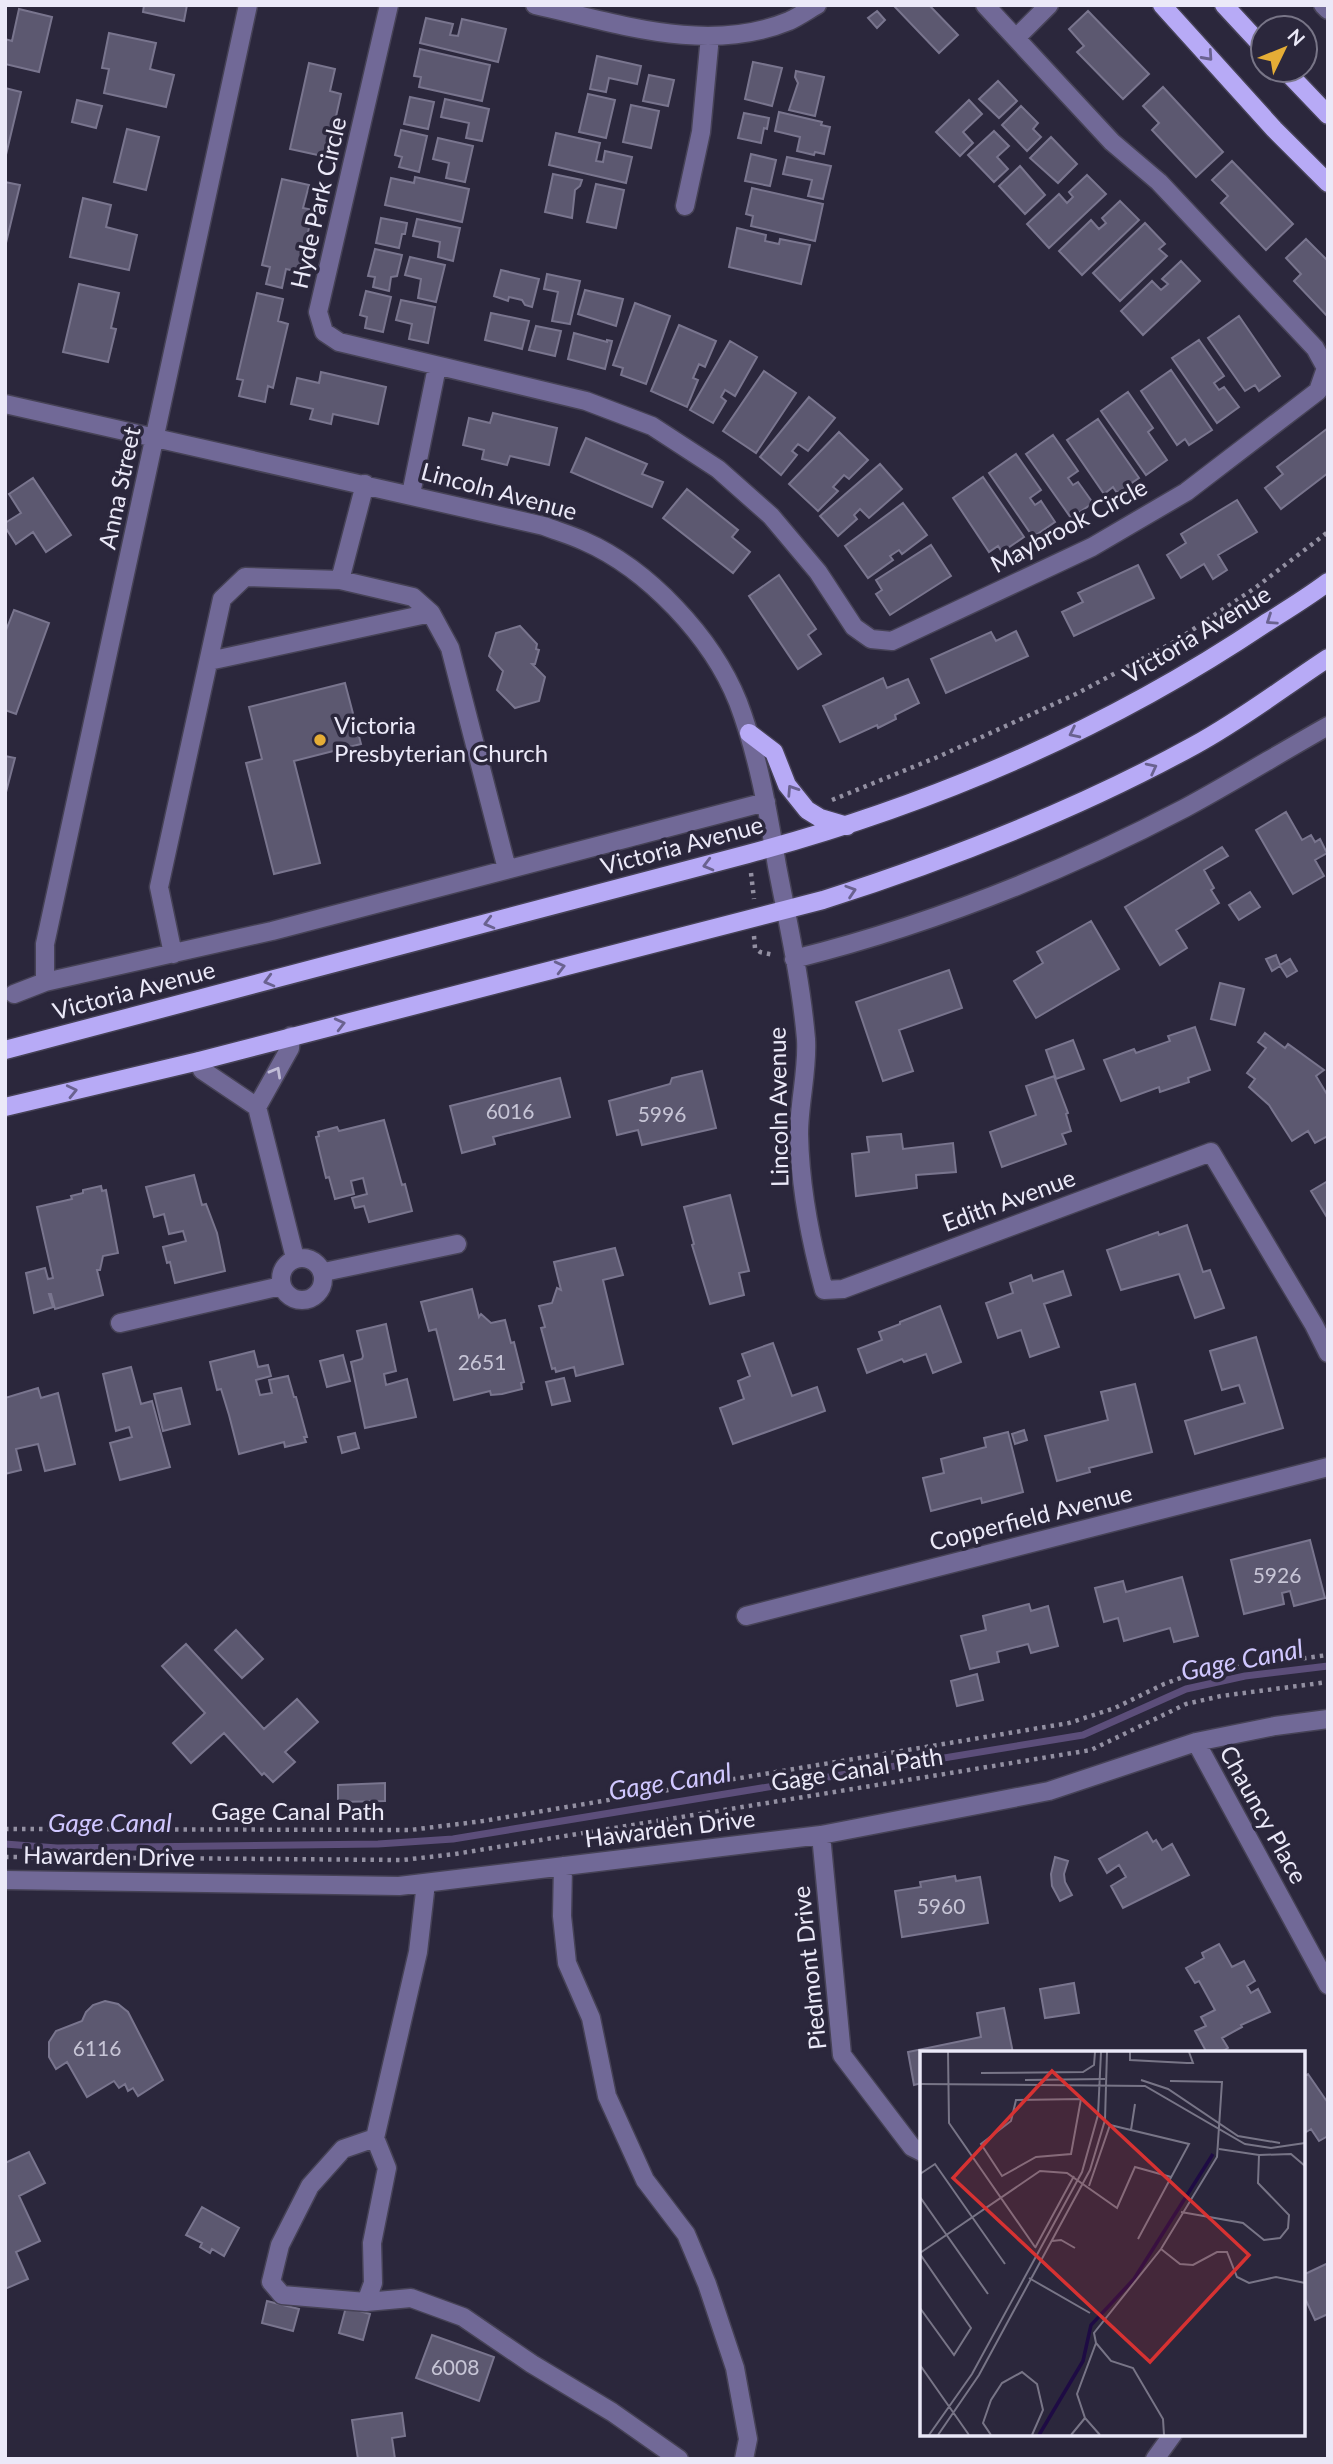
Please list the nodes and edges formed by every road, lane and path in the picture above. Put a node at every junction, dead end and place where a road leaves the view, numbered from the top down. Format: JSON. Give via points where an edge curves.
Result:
{"nodes":[{"id":1,"x":248,"y":5,"type":"edge"},
{"id":2,"x":389,"y":5,"type":"edge"},
{"id":3,"x":536,"y":5,"type":"edge"},
{"id":4,"x":817,"y":5,"type":"edge"},
{"id":5,"x":1049,"y":5,"type":"edge"},
{"id":6,"x":1162,"y":5,"type":"edge"},
{"id":7,"x":1224,"y":5,"type":"edge"},
{"id":8,"x":1323,"y":5,"type":"edge"},
{"id":9,"x":996,"y":9,"type":"edge"},
{"id":10,"x":1328,"y":10,"type":"edge"},
{"id":11,"x":1249,"y":32,"type":"edge"},
{"id":12,"x":710,"y":36,"type":"junction"},
{"id":13,"x":1017,"y":37,"type":"junction"},
{"id":14,"x":1298,"y":84,"type":"edge"},
{"id":15,"x":1328,"y":115,"type":"edge"},
{"id":16,"x":1328,"y":183,"type":"edge"},
{"id":17,"x":685,"y":206,"type":"dead end"},
{"id":18,"x":437,"y":366,"type":"junction"},
{"id":19,"x":5,"y":404,"type":"edge"},
{"id":20,"x":156,"y":438,"type":"junction"},
{"id":21,"x":365,"y":484,"type":"junction"},
{"id":22,"x":411,"y":494,"type":"junction"},
{"id":23,"x":1328,"y":532,"type":"edge"},
{"id":24,"x":340,"y":580,"type":"junction"},
{"id":25,"x":1328,"y":582,"type":"edge"},
{"id":26,"x":431,"y":613,"type":"junction"},
{"id":27,"x":1328,"y":658,"type":"edge"},
{"id":28,"x":209,"y":661,"type":"junction"},
{"id":29,"x":1328,"y":726,"type":"edge"},
{"id":30,"x":748,"y":733,"type":"junction"},
{"id":31,"x":824,"y":799,"type":"dead end"},
{"id":32,"x":766,"y":802,"type":"junction"},
{"id":33,"x":847,"y":826,"type":"junction"},
{"id":34,"x":774,"y":847,"type":"junction"},
{"id":35,"x":748,"y":854,"type":"junction"},
{"id":36,"x":507,"y":869,"type":"junction"},
{"id":37,"x":785,"y":909,"type":"junction"},
{"id":38,"x":754,"y":918,"type":"junction"},
{"id":39,"x":173,"y":954,"type":"junction"},
{"id":40,"x":794,"y":959,"type":"junction"},
{"id":41,"x":45,"y":982,"type":"junction"},
{"id":42,"x":14,"y":994,"type":"dead end"},
{"id":43,"x":291,"y":1036,"type":"junction"},
{"id":44,"x":5,"y":1050,"type":"edge"},
{"id":45,"x":199,"y":1061,"type":"junction"},
{"id":46,"x":5,"y":1107,"type":"edge"},
{"id":47,"x":257,"y":1107,"type":"junction"},
{"id":48,"x":457,"y":1244,"type":"dead end"},
{"id":49,"x":295,"y":1258,"type":"junction"},
{"id":50,"x":324,"y":1272,"type":"junction"},
{"id":51,"x":281,"y":1286,"type":"junction"},
{"id":52,"x":824,"y":1290,"type":"joint"},
{"id":53,"x":120,"y":1323,"type":"dead end"},
{"id":54,"x":1328,"y":1353,"type":"edge"},
{"id":55,"x":1328,"y":1467,"type":"edge"},
{"id":56,"x":746,"y":1616,"type":"dead end"},
{"id":57,"x":1328,"y":1655,"type":"edge"},
{"id":58,"x":1328,"y":1682,"type":"edge"},
{"id":59,"x":1328,"y":1719,"type":"edge"},
{"id":60,"x":1196,"y":1742,"type":"junction"},
{"id":61,"x":5,"y":1829,"type":"edge"},
{"id":62,"x":821,"y":1835,"type":"junction"},
{"id":63,"x":5,"y":1857,"type":"edge"},
{"id":64,"x":563,"y":1866,"type":"junction"},
{"id":65,"x":5,"y":1880,"type":"edge"},
{"id":66,"x":426,"y":1883,"type":"junction"},
{"id":67,"x":1328,"y":1985,"type":"edge"},
{"id":68,"x":375,"y":2138,"type":"junction"},
{"id":69,"x":920,"y":2151,"type":"edge"},
{"id":70,"x":366,"y":2302,"type":"junction"},
{"id":71,"x":1172,"y":2436,"type":"edge"},
{"id":72,"x":679,"y":2459,"type":"edge"},
{"id":73,"x":744,"y":2459,"type":"edge"},
{"id":74,"x":1155,"y":2459,"type":"edge"}],
"edges":[{"from":1,"to":20,"type":"street","name":"Anna Street"},
{"from":2,"to":18,"type":"street","name":"Hyde Park Circle","via":[[318,312],[324,332],[339,341]]},
{"from":3,"to":12,"type":"street","via":[[678,36]]},
{"from":4,"to":12,"type":"street","via":[[762,30]]},
{"from":5,"to":13,"type":"street"},
{"from":6,"to":16,"type":"main road","one_way":true},
{"from":7,"to":11,"type":"main road"},
{"from":8,"to":10,"type":"street"},
{"from":9,"to":13,"type":"street"},
{"from":12,"to":17,"type":"street","via":[[701,132]]},
{"from":13,"to":18,"type":"street","name":"Maybrook Circle","via":[[1112,142],[1160,182],[1315,348],[1326,368],[1318,391],[1263,435],[1186,492],[1092,547],[892,641],[871,639],[854,627],[771,516],[718,469],[652,426],[586,401]]},
{"from":14,"to":15,"type":"main road"},
{"from":18,"to":22,"type":"street"},
{"from":19,"to":20,"type":"street","name":"Lincoln Avenue"},
{"from":20,"to":21,"type":"street","name":"Lincoln Avenue"},
{"from":20,"to":41,"type":"street","name":"Anna Street","via":[[45,944]]},
{"from":21,"to":22,"type":"street","name":"Lincoln Avenue"},
{"from":21,"to":24,"type":"street"},
{"from":22,"to":30,"type":"street","name":"Lincoln Avenue","via":[[544,526],[586,541],[621,562],[680,612],[701,638],[737,700]]},
{"from":23,"to":31,"type":"path","via":[[1174,642],[1076,694],[840,799]]},
{"from":24,"to":26,"type":"street","via":[[413,597]]},
{"from":24,"to":28,"type":"street","via":[[245,577],[222,599]]},
{"from":25,"to":33,"type":"main road","name":"Victoria Avenue","one_way":true,"via":[[1223,652],[1138,701],[938,793]]},
{"from":26,"to":28,"type":"street"},
{"from":26,"to":36,"type":"street","via":[[450,648]]},
{"from":37,"to":27,"type":"main road","one_way":true,"via":[[909,872],[1136,775],[1207,738]]},
{"from":28,"to":39,"type":"street","via":[[159,887]]},
{"from":29,"to":40,"type":"street","via":[[1185,808],[1050,872],[928,921]]},
{"from":30,"to":32,"type":"street","name":"Lincoln Avenue"},
{"from":33,"to":30,"type":"main road","one_way":true,"via":[[807,810],[787,785],[774,752]]},
{"from":32,"to":34,"type":"street","name":"Lincoln Avenue"},
{"from":32,"to":36,"type":"street"},
{"from":33,"to":34,"type":"main road","name":"Victoria Avenue"},
{"from":34,"to":35,"type":"main road","name":"Victoria Avenue"},
{"from":34,"to":37,"type":"street","name":"Lincoln Avenue"},
{"from":35,"to":38,"type":"path"},
{"from":35,"to":44,"type":"main road","name":"Victoria Avenue","one_way":true},
{"from":36,"to":39,"type":"street"},
{"from":37,"to":38,"type":"main road"},
{"from":37,"to":40,"type":"street","name":"Lincoln Avenue"},
{"from":38,"to":40,"type":"path","via":[[755,948]]},
{"from":43,"to":38,"type":"main road","one_way":true},
{"from":39,"to":41,"type":"street"},
{"from":40,"to":52,"type":"street","name":"Lincoln Avenue","via":[[806,1041],[799,1132],[802,1188]]},
{"from":41,"to":42,"type":"street"},
{"from":43,"to":45,"type":"main road"},
{"from":47,"to":43,"type":"street","one_way":true,"via":[[290,1048]]},
{"from":46,"to":45,"type":"main road","one_way":true},
{"from":45,"to":47,"type":"street","via":[[202,1070]]},
{"from":47,"to":49,"type":"street"},
{"from":48,"to":50,"type":"street"},
{"from":49,"to":50,"type":"street","via":[[312,1259]]},
{"from":49,"to":51,"type":"street","via":[[282,1269]]},
{"from":50,"to":51,"type":"street","via":[[323,1289],[310,1301],[292,1299]]},
{"from":51,"to":53,"type":"street"},
{"from":52,"to":54,"type":"street","name":"Edith Avenue","via":[[843,1289],[1210,1152]]},
{"from":55,"to":56,"type":"street","name":"Copperfield Avenue"},
{"from":57,"to":61,"type":"path","name":"Gage Canal Path","via":[[1194,1673],[1069,1723],[483,1821],[410,1830]]},
{"from":58,"to":63,"type":"path","name":"Gage Canal Path","via":[[1186,1704],[1091,1750],[455,1854],[403,1860]]},
{"from":59,"to":60,"type":"street","name":"Hawarden Drive"},
{"from":60,"to":62,"type":"street","name":"Hawarden Drive","via":[[1049,1791]]},
{"from":60,"to":67,"type":"street","name":"Chauncy Place"},
{"from":62,"to":64,"type":"street","name":"Hawarden Drive"},
{"from":62,"to":69,"type":"street","name":"Piedmont Drive","via":[[842,2055],[912,2147]]},
{"from":64,"to":66,"type":"street","name":"Hawarden Drive"},
{"from":64,"to":73,"type":"street","via":[[567,1963],[591,2018],[607,2096],[645,2180],[686,2234],[707,2284],[735,2368],[748,2439]]},
{"from":65,"to":66,"type":"street","name":"Hawarden Drive"},
{"from":66,"to":68,"type":"street","via":[[418,1952]]},
{"from":68,"to":70,"type":"street","via":[[387,2168],[372,2243],[373,2283]]},
{"from":68,"to":70,"type":"street","via":[[343,2149],[310,2186],[279,2245],[271,2282],[282,2295]]},
{"from":70,"to":72,"type":"street","via":[[411,2298],[463,2316]]},
{"from":71,"to":74,"type":"street"}]}
